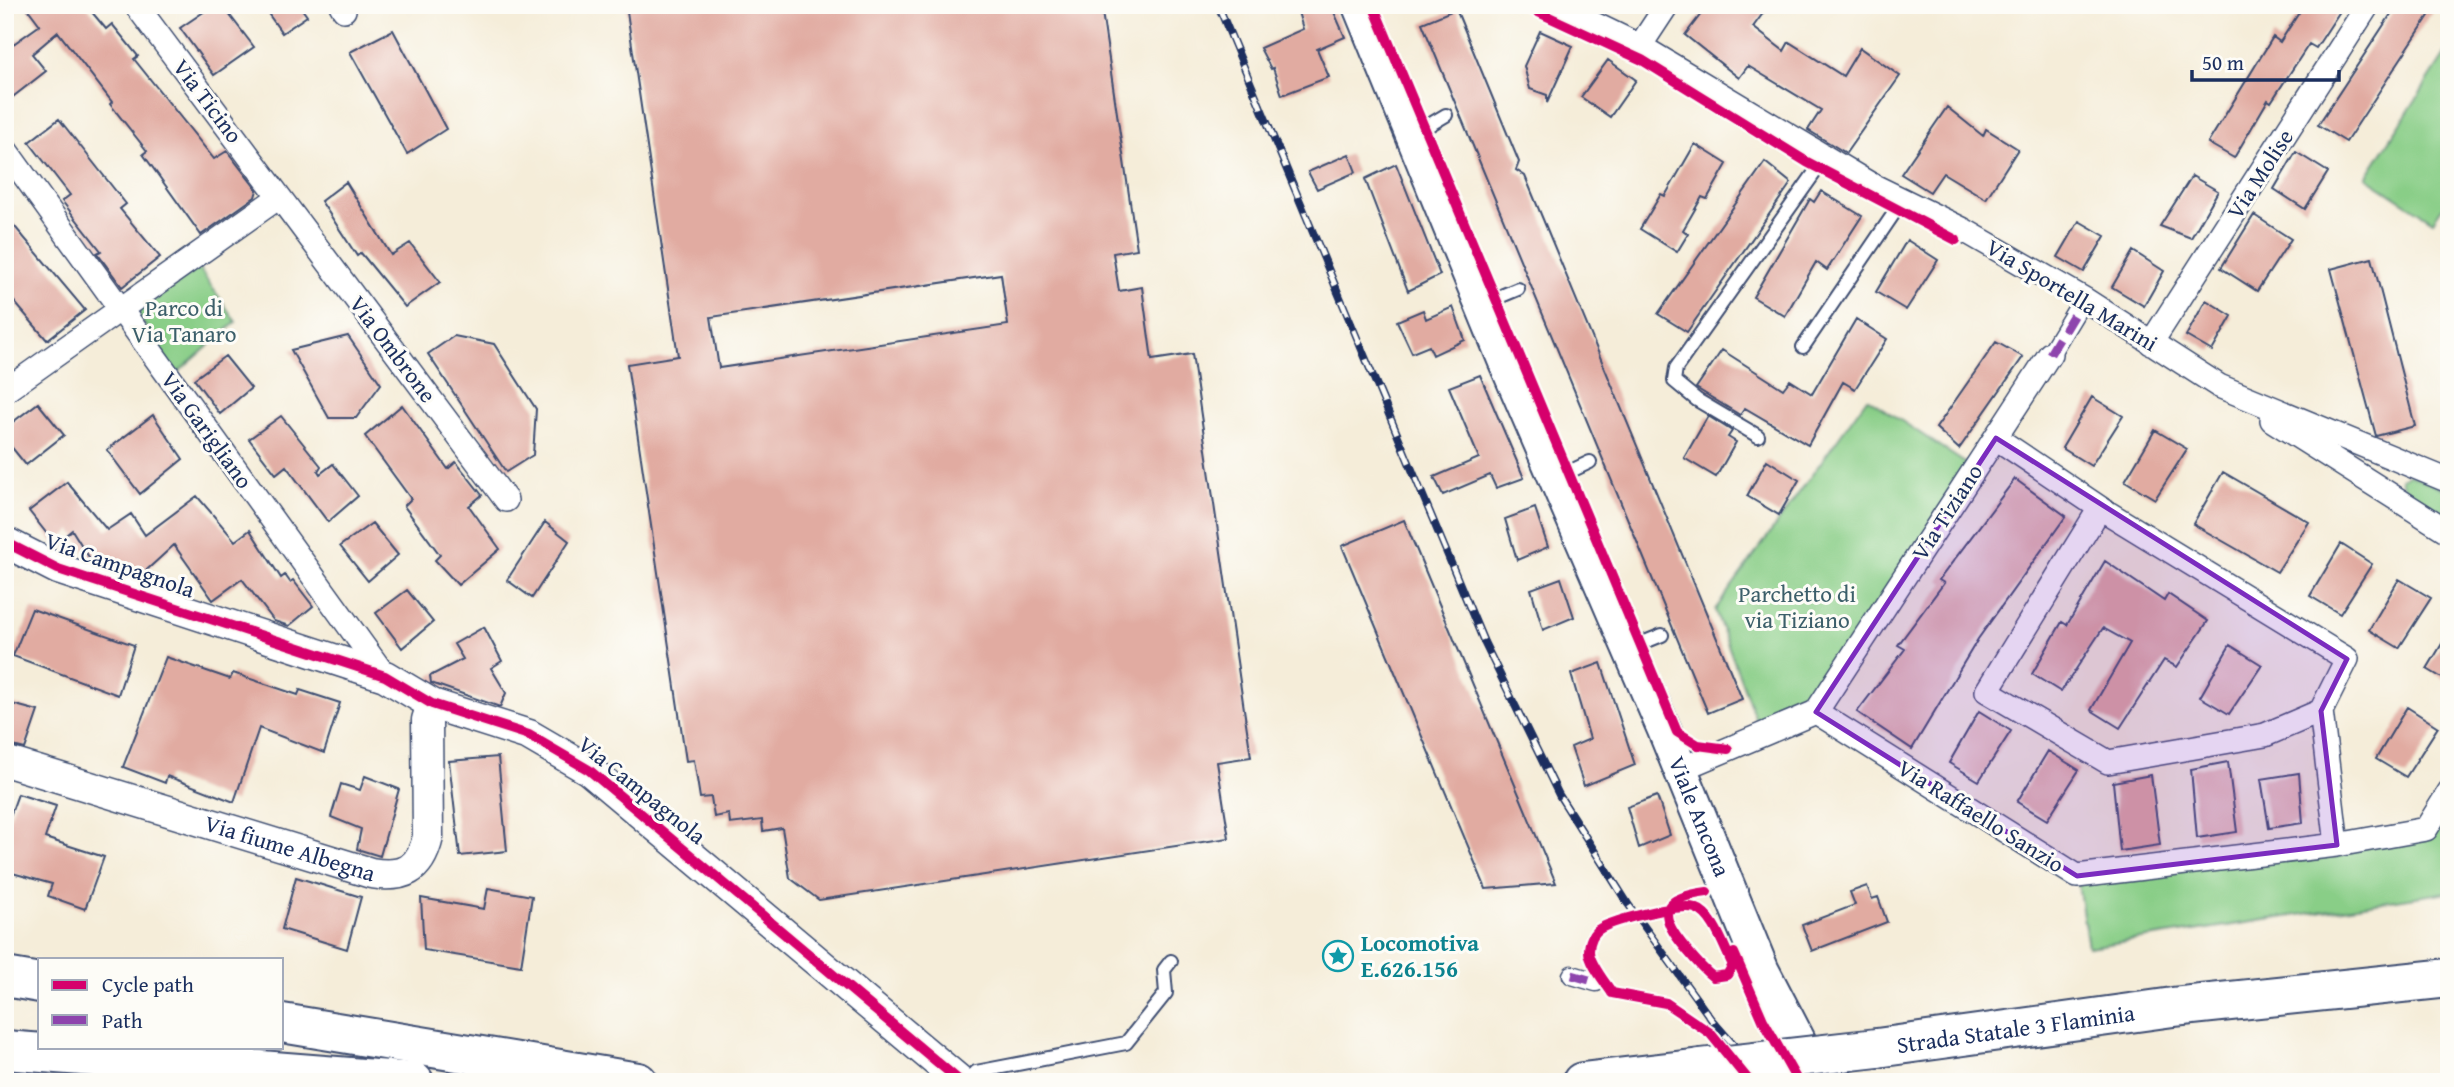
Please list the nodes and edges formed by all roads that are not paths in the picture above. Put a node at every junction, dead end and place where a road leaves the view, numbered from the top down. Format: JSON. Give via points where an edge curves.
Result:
{"nodes":[{"id":1,"x":136,"y":5,"type":"edge"},
{"id":2,"x":1359,"y":5,"type":"edge"},
{"id":3,"x":1555,"y":5,"type":"edge"},
{"id":4,"x":1667,"y":5,"type":"edge"},
{"id":5,"x":2368,"y":5,"type":"edge"},
{"id":6,"x":1640,"y":46,"type":"junction"},
{"id":7,"x":1446,"y":115,"type":"dead end"},
{"id":8,"x":1413,"y":134,"type":"junction"},
{"id":9,"x":5,"y":149,"type":"edge"},
{"id":10,"x":1818,"y":168,"type":"dead end"},
{"id":11,"x":279,"y":197,"type":"junction"},
{"id":12,"x":1903,"y":200,"type":"junction"},
{"id":13,"x":1518,"y":289,"type":"dead end"},
{"id":14,"x":1482,"y":304,"type":"junction"},
{"id":15,"x":2076,"y":311,"type":"dead end"},
{"id":16,"x":121,"y":312,"type":"junction"},
{"id":17,"x":2151,"y":343,"type":"junction"},
{"id":18,"x":1803,"y":347,"type":"dead end"},
{"id":19,"x":2050,"y":354,"type":"joint"},
{"id":20,"x":2219,"y":386,"type":"junction"},
{"id":21,"x":5,"y":391,"type":"edge"},
{"id":22,"x":1758,"y":436,"type":"dead end"},
{"id":23,"x":1996,"y":438,"type":"junction"},
{"id":24,"x":1590,"y":462,"type":"dead end"},
{"id":25,"x":1556,"y":478,"type":"junction"},
{"id":26,"x":2449,"y":481,"type":"edge"},
{"id":27,"x":506,"y":500,"type":"dead end"},
{"id":28,"x":2101,"y":508,"type":"junction"},
{"id":29,"x":2449,"y":532,"type":"edge"},
{"id":30,"x":5,"y":542,"type":"edge"},
{"id":31,"x":1662,"y":635,"type":"dead end"},
{"id":32,"x":1630,"y":649,"type":"junction"},
{"id":33,"x":385,"y":676,"type":"junction"},
{"id":34,"x":432,"y":705,"type":"junction"},
{"id":35,"x":2321,"y":711,"type":"junction"},
{"id":36,"x":1816,"y":712,"type":"junction"},
{"id":37,"x":5,"y":761,"type":"edge"},
{"id":38,"x":1681,"y":769,"type":"junction"},
{"id":39,"x":2449,"y":792,"type":"edge"},
{"id":40,"x":2337,"y":845,"type":"junction"},
{"id":41,"x":1171,"y":961,"type":"dead end"},
{"id":42,"x":1572,"y":975,"type":"dead end"},
{"id":43,"x":5,"y":977,"type":"edge"},
{"id":44,"x":2449,"y":978,"type":"edge"},
{"id":45,"x":1596,"y":982,"type":"dead end"},
{"id":46,"x":38,"y":983,"type":"edge"},
{"id":47,"x":2449,"y":1002,"type":"edge"},
{"id":48,"x":284,"y":1023,"type":"edge"},
{"id":49,"x":5,"y":1051,"type":"edge"},
{"id":50,"x":1879,"y":1059,"type":"junction"},
{"id":51,"x":414,"y":1082,"type":"edge"},
{"id":52,"x":638,"y":1082,"type":"edge"},
{"id":53,"x":963,"y":1082,"type":"edge"},
{"id":54,"x":1581,"y":1082,"type":"edge"},
{"id":55,"x":1790,"y":1082,"type":"edge"},
{"id":56,"x":1819,"y":1082,"type":"edge"}],
"edges":[{"from":1,"to":11,"type":"street","name":"Via Ticino"},
{"from":2,"to":8,"type":"main road","name":"Viale Ancona"},
{"from":3,"to":6,"type":"street","name":"Via Sportella Marini"},
{"from":4,"to":6,"type":"street"},
{"from":5,"to":17,"type":"street","name":"Via Molise"},
{"from":6,"to":12,"type":"street","name":"Via Sportella Marini"},
{"from":7,"to":8,"type":"lane"},
{"from":8,"to":14,"type":"main road","name":"Viale Ancona"},
{"from":9,"to":16,"type":"street","name":"Via Garigliano"},
{"from":10,"to":22,"type":"lane","via":[[1676,368],[1674,381]]},
{"from":11,"to":16,"type":"street"},
{"from":11,"to":27,"type":"street","name":"Via Ombrone"},
{"from":12,"to":17,"type":"street","name":"Via Sportella Marini","via":[[2084,299]]},
{"from":12,"to":18,"type":"lane"},
{"from":13,"to":14,"type":"lane"},
{"from":14,"to":25,"type":"main road","name":"Viale Ancona"},
{"from":15,"to":19,"type":"street","name":"Via Tiziano"},
{"from":16,"to":21,"type":"street"},
{"from":16,"to":33,"type":"street","name":"Via Garigliano"},
{"from":17,"to":20,"type":"street","name":"Via Sportella Marini"},
{"from":19,"to":23,"type":"street","name":"Via Tiziano"},
{"from":20,"to":26,"type":"street","name":"Via Sportella Marini"},
{"from":20,"to":29,"type":"street","name":"Via Sportella Marini"},
{"from":23,"to":28,"type":"street"},
{"from":23,"to":36,"type":"street","name":"Via Tiziano"},
{"from":24,"to":25,"type":"lane"},
{"from":25,"to":32,"type":"main road","name":"Viale Ancona"},
{"from":28,"to":35,"type":"street","via":[[2347,659]]},
{"from":28,"to":35,"type":"street","via":[[1987,691],[2108,762],[2265,735]]},
{"from":30,"to":33,"type":"street","name":"Via Campagnola","via":[[58,569]]},
{"from":31,"to":32,"type":"lane"},
{"from":32,"to":38,"type":"main road","name":"Viale Ancona"},
{"from":33,"to":34,"type":"street","name":"Via Campagnola"},
{"from":34,"to":37,"type":"street","name":"Via fiume Albegna","via":[[428,720],[430,819],[424,854],[402,874],[387,876]]},
{"from":34,"to":53,"type":"street","name":"Via Campagnola","via":[[529,735],[589,770]]},
{"from":35,"to":40,"type":"street"},
{"from":36,"to":38,"type":"street"},
{"from":36,"to":40,"type":"street","name":"Via Raffaello Sanzio","via":[[2077,876]]},
{"from":38,"to":56,"type":"main road","name":"Viale Ancona","via":[[1762,970]]},
{"from":39,"to":40,"type":"street","name":"Via Raffaello Sanzio","via":[[2426,829]]},
{"from":41,"to":53,"type":"lane","via":[[1164,970],[1166,993],[1126,1043],[976,1072]]},
{"from":42,"to":45,"type":"street"},
{"from":43,"to":46,"type":"highway"},
{"from":44,"to":50,"type":"highway","name":"Strada Statale 3 Flaminia","via":[[2173,1007]]},
{"from":47,"to":50,"type":"highway","name":"Strada Statale 3 Flaminia"},
{"from":48,"to":52,"type":"highway"},
{"from":49,"to":51,"type":"highway"},
{"from":50,"to":54,"type":"highway","name":"Strada Statale 3 Flaminia","bridge":true,"via":[[1701,1068]]},
{"from":50,"to":55,"type":"highway","name":"Strada Statale 3 Flaminia"}]}
